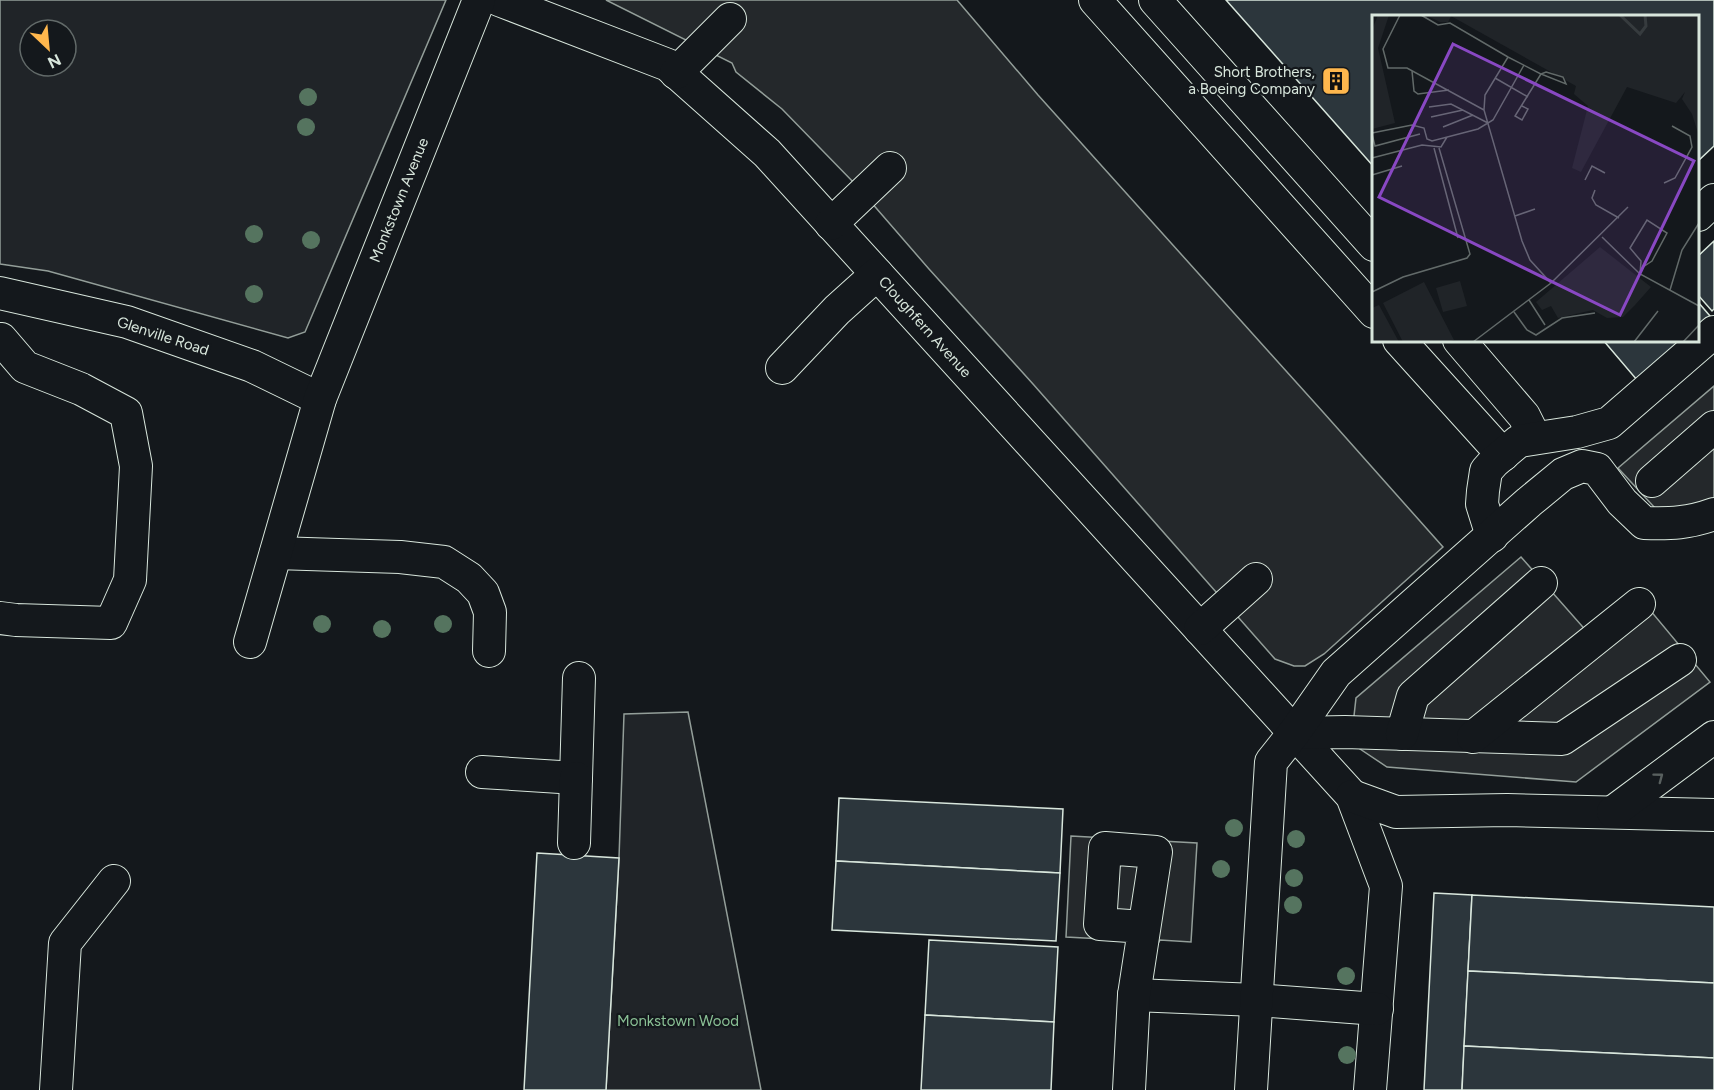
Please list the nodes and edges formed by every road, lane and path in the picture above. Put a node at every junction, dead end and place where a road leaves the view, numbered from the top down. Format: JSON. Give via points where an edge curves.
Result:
{"nodes":[{"id":1,"x":479,"y":0,"type":"edge"},
{"id":2,"x":499,"y":0,"type":"edge"},
{"id":3,"x":1095,"y":0,"type":"edge"},
{"id":4,"x":1155,"y":0,"type":"edge"},
{"id":5,"x":730,"y":19,"type":"dead end"},
{"id":6,"x":676,"y":73,"type":"junction"},
{"id":7,"x":890,"y":168,"type":"dead end"},
{"id":8,"x":1714,"y":200,"type":"edge"},
{"id":9,"x":1699,"y":214,"type":"edge"},
{"id":10,"x":831,"y":224,"type":"junction"},
{"id":11,"x":1372,"y":243,"type":"edge"},
{"id":12,"x":877,"y":274,"type":"junction"},
{"id":13,"x":0,"y":292,"type":"edge"},
{"id":14,"x":1372,"y":310,"type":"edge"},
{"id":15,"x":1714,"y":332,"type":"edge"},
{"id":16,"x":0,"y":339,"type":"edge"},
{"id":17,"x":1401,"y":342,"type":"edge"},
{"id":18,"x":1461,"y":342,"type":"edge"},
{"id":19,"x":782,"y":368,"type":"dead end"},
{"id":20,"x":320,"y":399,"type":"junction"},
{"id":21,"x":1714,"y":427,"type":"edge"},
{"id":22,"x":1534,"y":438,"type":"junction"},
{"id":23,"x":1503,"y":455,"type":"junction"},
{"id":24,"x":1652,"y":481,"type":"dead end"},
{"id":25,"x":1714,"y":514,"type":"edge"},
{"id":26,"x":1492,"y":536,"type":"junction"},
{"id":27,"x":276,"y":553,"type":"junction"},
{"id":28,"x":1256,"y":579,"type":"dead end"},
{"id":29,"x":1541,"y":583,"type":"dead end"},
{"id":30,"x":1639,"y":604,"type":"dead end"},
{"id":31,"x":0,"y":618,"type":"edge"},
{"id":32,"x":1200,"y":629,"type":"junction"},
{"id":33,"x":250,"y":642,"type":"dead end"},
{"id":34,"x":489,"y":651,"type":"dead end"},
{"id":35,"x":1680,"y":660,"type":"dead end"},
{"id":36,"x":579,"y":678,"type":"dead end"},
{"id":37,"x":1294,"y":733,"type":"junction"},
{"id":38,"x":1402,"y":734,"type":"junction"},
{"id":39,"x":1473,"y":737,"type":"junction"},
{"id":40,"x":1714,"y":737,"type":"edge"},
{"id":41,"x":482,"y":772,"type":"dead end"},
{"id":42,"x":576,"y":778,"type":"junction"},
{"id":43,"x":1352,"y":796,"type":"junction"},
{"id":44,"x":1612,"y":812,"type":"junction"},
{"id":45,"x":1714,"y":815,"type":"edge"},
{"id":46,"x":574,"y":843,"type":"dead end"},
{"id":47,"x":114,"y":881,"type":"dead end"},
{"id":48,"x":1144,"y":927,"type":"dead end"},
{"id":49,"x":1134,"y":995,"type":"junction"},
{"id":50,"x":1256,"y":1000,"type":"junction"},
{"id":51,"x":1377,"y":1009,"type":"junction"},
{"id":52,"x":56,"y":1090,"type":"edge"},
{"id":53,"x":1129,"y":1090,"type":"edge"},
{"id":54,"x":1251,"y":1090,"type":"edge"},
{"id":55,"x":1370,"y":1090,"type":"edge"}],
"edges":[{"from":1,"to":20,"type":"street","name":"Monkstown Avenue"},
{"from":2,"to":6,"type":"street","name":"Cloughfern Avenue","via":[[668,65]]},
{"from":3,"to":14,"type":"street"},
{"from":4,"to":11,"type":"street"},
{"from":5,"to":6,"type":"street"},
{"from":6,"to":10,"type":"street","name":"Cloughfern Avenue","via":[[767,153]]},
{"from":7,"to":10,"type":"street"},
{"from":8,"to":9,"type":"street"},
{"from":10,"to":12,"type":"street","name":"Cloughfern Avenue"},
{"from":12,"to":19,"type":"street"},
{"from":12,"to":32,"type":"street","name":"Cloughfern Avenue"},
{"from":13,"to":16,"type":"street"},
{"from":13,"to":20,"type":"street","name":"Glenville Road","via":[[127,322],[252,366]]},
{"from":15,"to":22,"type":"street","via":[[1609,423]]},
{"from":16,"to":31,"type":"street","via":[[25,367],[81,388],[126,413],[136,466],[130,580],[111,623]]},
{"from":17,"to":23,"type":"street"},
{"from":18,"to":22,"type":"street","via":[[1524,416]]},
{"from":20,"to":27,"type":"street","name":"Monkstown Avenue"},
{"from":21,"to":24,"type":"street"},
{"from":22,"to":23,"type":"street","via":[[1519,441]]},
{"from":23,"to":26,"type":"street","via":[[1486,471],[1483,491],[1482,504]]},
{"from":25,"to":26,"type":"street","via":[[1673,524],[1644,523],[1597,469],[1582,466],[1563,474]]},
{"from":26,"to":37,"type":"street","via":[[1336,673]]},
{"from":27,"to":33,"type":"street","name":"Monkstown Avenue"},
{"from":27,"to":34,"type":"street","via":[[444,562],[469,578],[483,593],[490,612]]},
{"from":28,"to":32,"type":"street"},
{"from":29,"to":38,"type":"street","via":[[1413,696]]},
{"from":30,"to":39,"type":"street"},
{"from":32,"to":37,"type":"street","name":"Cloughfern Avenue"},
{"from":35,"to":39,"type":"street","via":[[1562,739]]},
{"from":36,"to":42,"type":"street"},
{"from":37,"to":38,"type":"street"},
{"from":37,"to":43,"type":"street","name":"Cloughfern Avenue"},
{"from":37,"to":50,"type":"street","via":[[1271,762]]},
{"from":38,"to":39,"type":"street"},
{"from":44,"to":40,"type":"street","one_way":true},
{"from":41,"to":42,"type":"street"},
{"from":42,"to":46,"type":"street"},
{"from":43,"to":44,"type":"street","via":[[1396,812]]},
{"from":43,"to":51,"type":"street","via":[[1386,886]]},
{"from":44,"to":45,"type":"street"},
{"from":47,"to":52,"type":"street","via":[[64,943]]},
{"from":48,"to":49,"type":"street"},
{"from":49,"to":50,"type":"street"},
{"from":49,"to":53,"type":"street"},
{"from":50,"to":51,"type":"street"},
{"from":50,"to":54,"type":"street"},
{"from":51,"to":55,"type":"street"}]}
